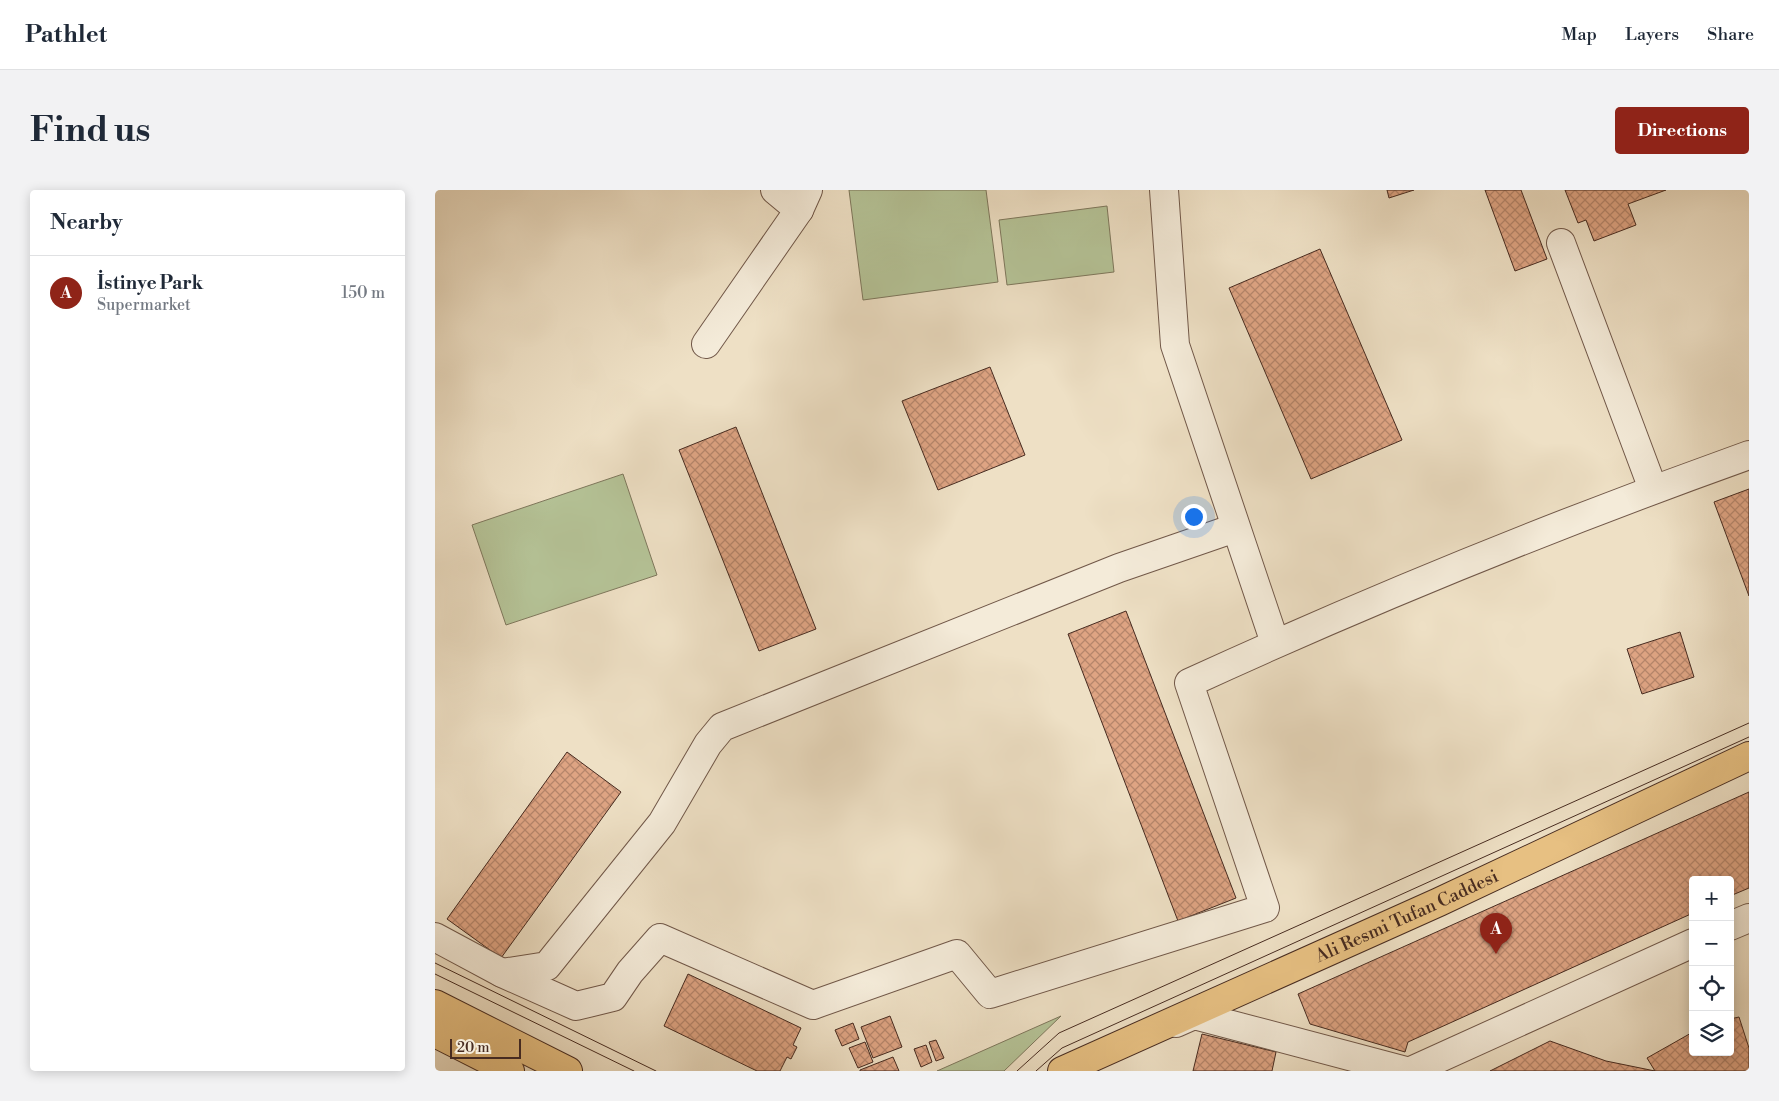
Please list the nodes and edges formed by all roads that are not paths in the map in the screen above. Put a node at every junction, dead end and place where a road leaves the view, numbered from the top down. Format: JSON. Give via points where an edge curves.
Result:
{"nodes":[{"id":1,"x":775,"y":190,"type":"edge"},
{"id":2,"x":1164,"y":190,"type":"edge"},
{"id":3,"x":803,"y":200,"type":"edge"},
{"id":4,"x":1561,"y":243,"type":"dead end"},
{"id":5,"x":706,"y":344,"type":"dead end"},
{"id":6,"x":1749,"y":455,"type":"edge"},
{"id":7,"x":1653,"y":489,"type":"junction"},
{"id":8,"x":1235,"y":528,"type":"junction"},
{"id":9,"x":1275,"y":643,"type":"junction"},
{"id":10,"x":1749,"y":756,"type":"edge"},
{"id":11,"x":1749,"y":918,"type":"edge"},
{"id":12,"x":1734,"y":924,"type":"edge"},
{"id":13,"x":435,"y":937,"type":"edge"},
{"id":14,"x":1689,"y":945,"type":"edge"},
{"id":15,"x":502,"y":973,"type":"junction"},
{"id":16,"x":435,"y":1004,"type":"edge"},
{"id":17,"x":435,"y":1033,"type":"edge"},
{"id":18,"x":510,"y":1071,"type":"edge"},
{"id":19,"x":568,"y":1071,"type":"edge"},
{"id":20,"x":1061,"y":1071,"type":"edge"},
{"id":21,"x":1070,"y":1071,"type":"edge"},
{"id":22,"x":1406,"y":1071,"type":"edge"},
{"id":23,"x":1411,"y":1071,"type":"edge"}],
"edges":[{"from":1,"to":3,"type":"lane"},
{"from":2,"to":8,"type":"lane","via":[[1175,345]]},
{"from":3,"to":5,"type":"lane"},
{"from":4,"to":7,"type":"lane"},
{"from":6,"to":7,"type":"lane"},
{"from":7,"to":9,"type":"lane","via":[[1443,571]]},
{"from":8,"to":9,"type":"lane"},
{"from":8,"to":15,"type":"lane","via":[[1111,572],[722,727],[708,744],[662,823],[547,966]]},
{"from":9,"to":15,"type":"lane","via":[[1189,683],[1265,908],[990,994],[957,954],[813,1005],[660,938],[613,997],[576,1006]]},
{"from":10,"to":20,"type":"main road","name":"Ali Resmi Tufan Caddesi","via":[[1439,902]]},
{"from":11,"to":12,"type":"lane"},
{"from":13,"to":15,"type":"lane"},
{"from":14,"to":23,"type":"lane"},
{"from":16,"to":19,"type":"main road"},
{"from":17,"to":18,"type":"main road"},
{"from":21,"to":22,"type":"lane","via":[[1194,1015]]}]}
